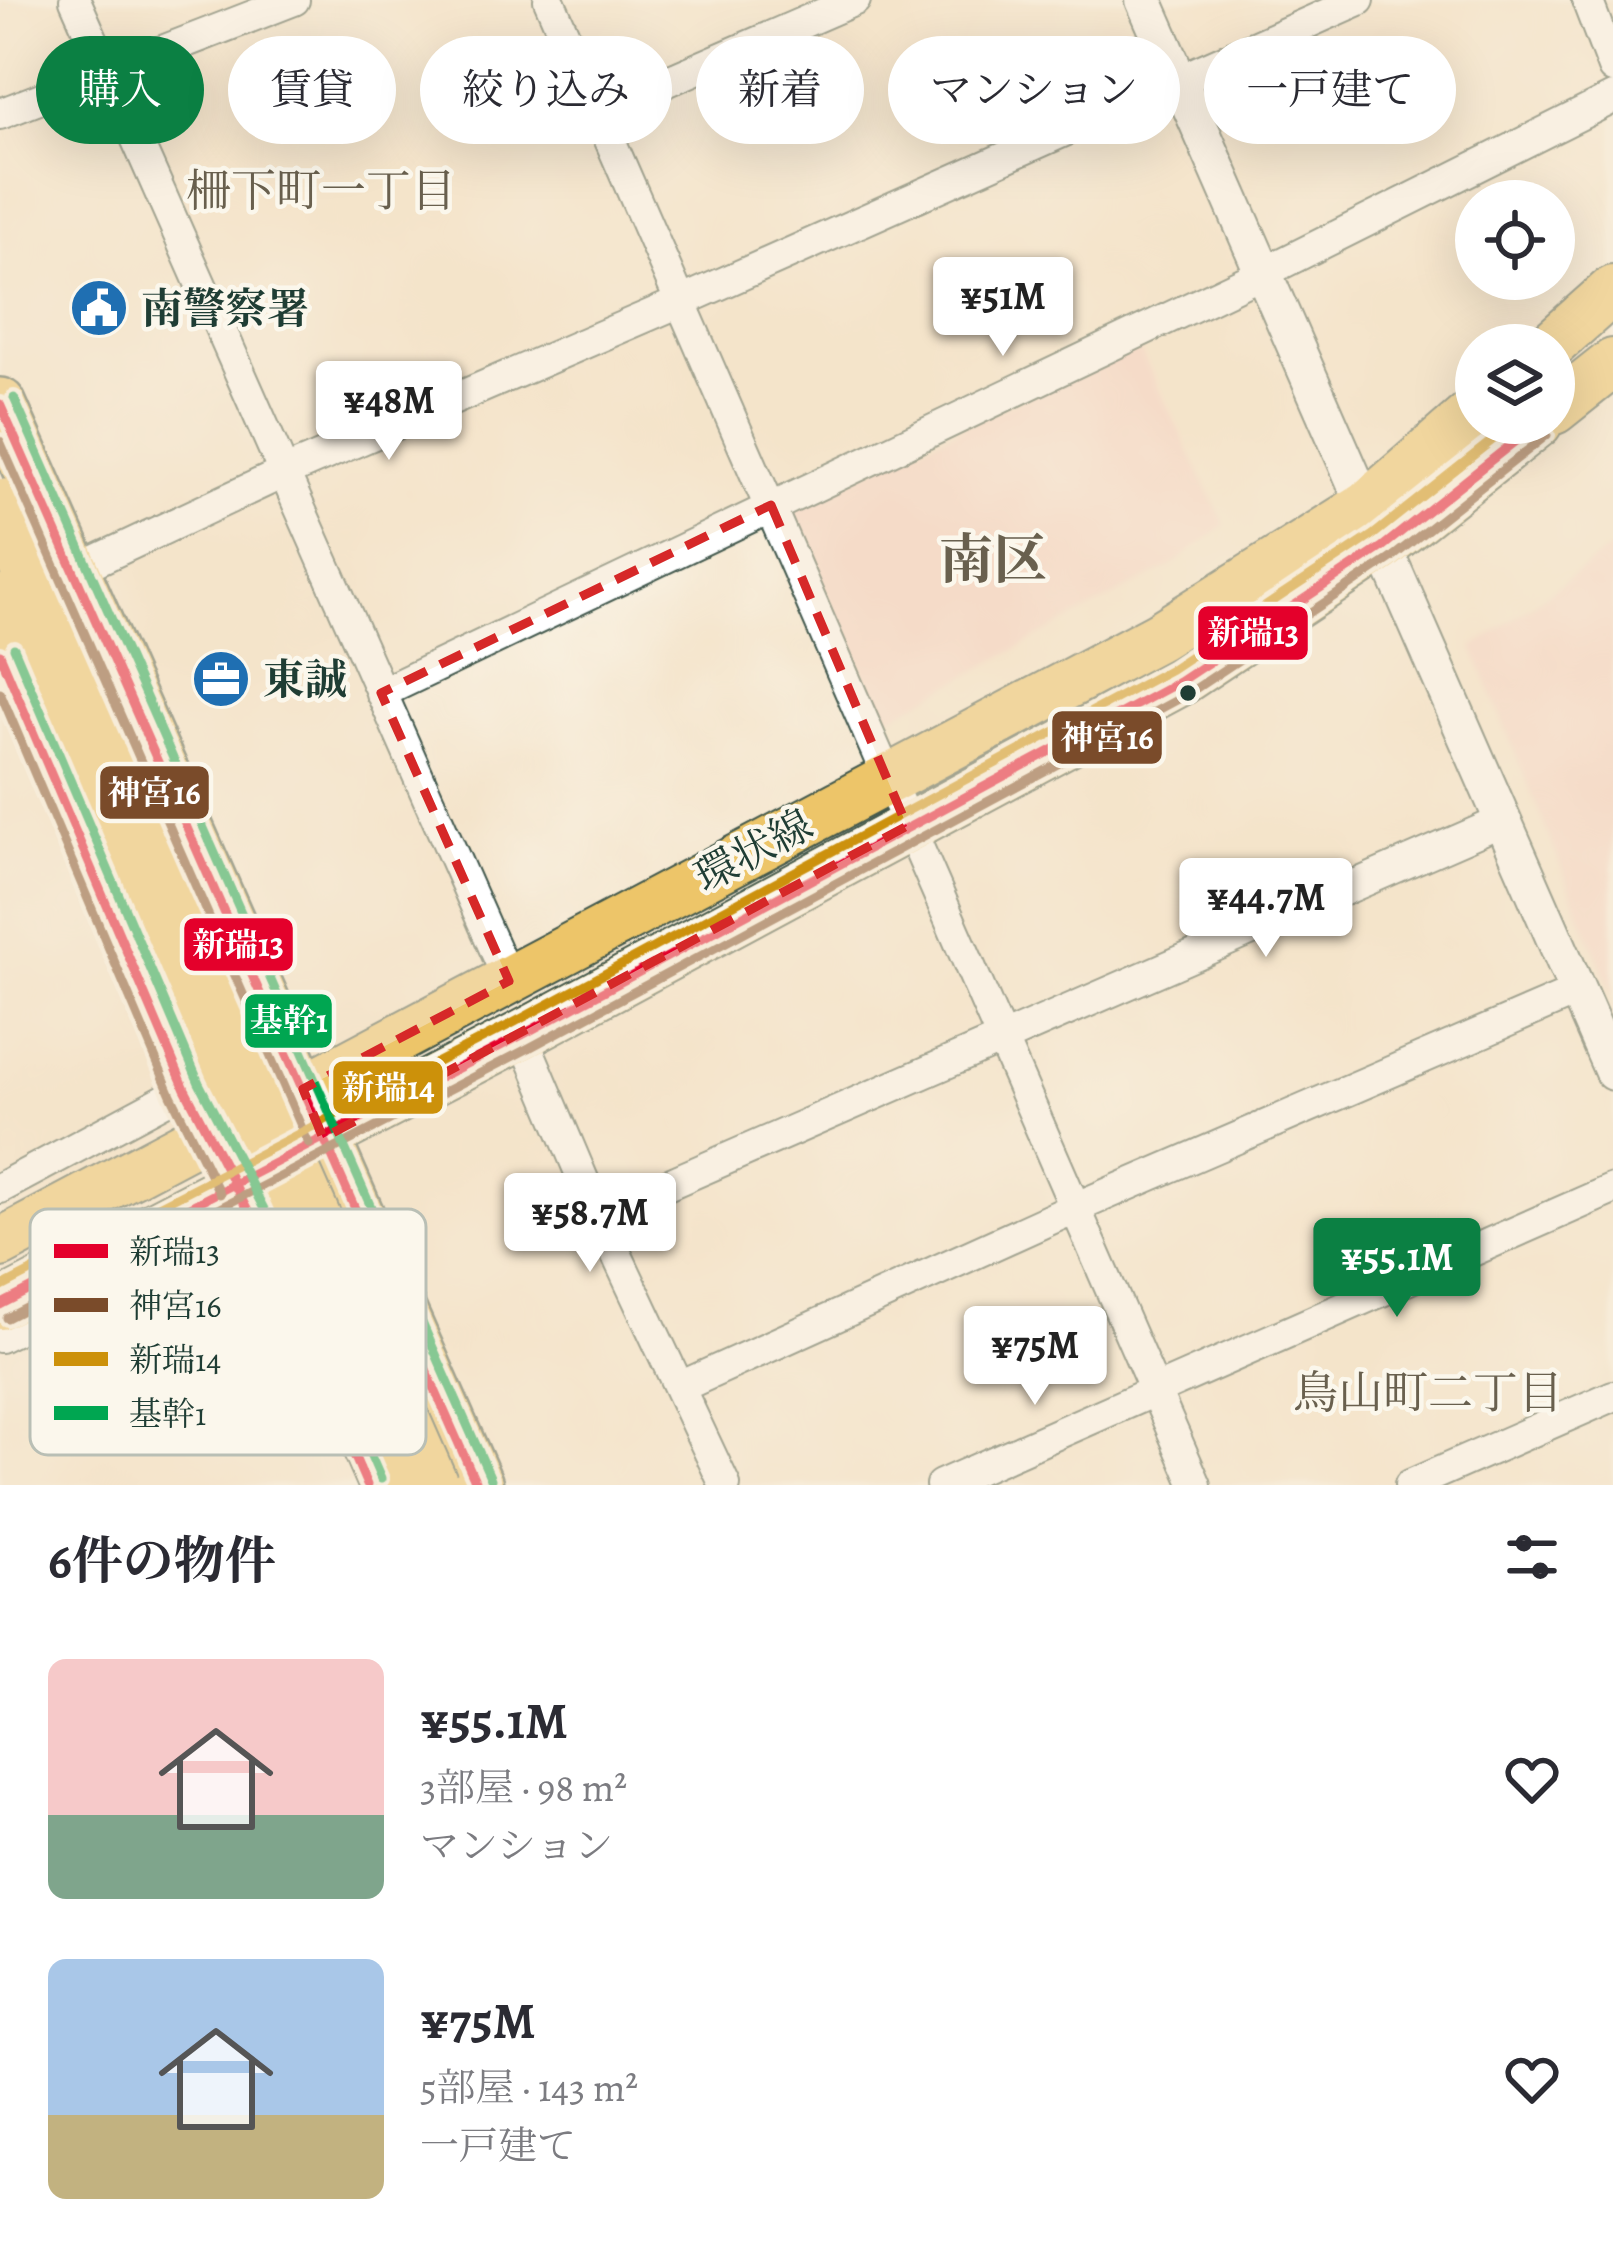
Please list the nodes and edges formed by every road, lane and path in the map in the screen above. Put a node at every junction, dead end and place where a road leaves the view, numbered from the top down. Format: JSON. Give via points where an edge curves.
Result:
{"nodes":[{"id":1,"x":75,"y":0,"type":"edge"},
{"id":2,"x":294,"y":0,"type":"edge"},
{"id":3,"x":549,"y":0,"type":"edge"},
{"id":4,"x":855,"y":0,"type":"edge"},
{"id":5,"x":1144,"y":0,"type":"edge"},
{"id":6,"x":1359,"y":0,"type":"edge"},
{"id":7,"x":1587,"y":0,"type":"edge"},
{"id":8,"x":92,"y":36,"type":"edge"},
{"id":9,"x":201,"y":36,"type":"edge"},
{"id":10,"x":565,"y":36,"type":"edge"},
{"id":11,"x":1159,"y":36,"type":"edge"},
{"id":12,"x":1613,"y":68,"type":"edge"},
{"id":13,"x":672,"y":79,"type":"edge"},
{"id":14,"x":1180,"y":79,"type":"edge"},
{"id":15,"x":1180,"y":84,"type":"edge"},
{"id":16,"x":1613,"y":98,"type":"edge"},
{"id":17,"x":36,"y":100,"type":"edge"},
{"id":18,"x":0,"y":114,"type":"edge"},
{"id":19,"x":139,"y":144,"type":"edge"},
{"id":20,"x":613,"y":144,"type":"edge"},
{"id":21,"x":1034,"y":144,"type":"edge"},
{"id":22,"x":1264,"y":273,"type":"junction"},
{"id":23,"x":1613,"y":290,"type":"edge"},
{"id":24,"x":680,"y":302,"type":"junction"},
{"id":25,"x":1575,"y":324,"type":"edge"},
{"id":26,"x":1613,"y":364,"type":"edge"},
{"id":27,"x":1575,"y":394,"type":"edge"},
{"id":28,"x":0,"y":404,"type":"edge"},
{"id":29,"x":1455,"y":434,"type":"edge"},
{"id":30,"x":1505,"y":444,"type":"edge"},
{"id":31,"x":283,"y":473,"type":"junction"},
{"id":32,"x":771,"y":505,"type":"junction"},
{"id":33,"x":0,"y":506,"type":"edge"},
{"id":34,"x":1375,"y":526,"type":"junction"},
{"id":35,"x":74,"y":572,"type":"junction"},
{"id":36,"x":0,"y":603,"type":"edge"},
{"id":37,"x":0,"y":654,"type":"edge"},
{"id":38,"x":381,"y":693,"type":"junction"},
{"id":39,"x":886,"y":779,"type":"junction"},
{"id":40,"x":1502,"y":821,"type":"junction"},
{"id":41,"x":908,"y":826,"type":"junction"},
{"id":42,"x":508,"y":981,"type":"junction"},
{"id":43,"x":1578,"y":991,"type":"junction"},
{"id":44,"x":522,"y":1035,"type":"junction"},
{"id":45,"x":1004,"y":1038,"type":"junction"},
{"id":46,"x":1613,"y":1072,"type":"edge"},
{"id":47,"x":303,"y":1089,"type":"junction"},
{"id":48,"x":197,"y":1111,"type":"junction"},
{"id":49,"x":323,"y":1138,"type":"junction"},
{"id":50,"x":0,"y":1188,"type":"edge"},
{"id":51,"x":1613,"y":1189,"type":"edge"},
{"id":52,"x":241,"y":1201,"type":"junction"},
{"id":53,"x":1077,"y":1207,"type":"junction"},
{"id":54,"x":51,"y":1209,"type":"edge"},
{"id":55,"x":222,"y":1209,"type":"edge"},
{"id":56,"x":227,"y":1209,"type":"edge"},
{"id":57,"x":245,"y":1209,"type":"edge"},
{"id":58,"x":265,"y":1209,"type":"edge"},
{"id":59,"x":309,"y":1209,"type":"edge"},
{"id":60,"x":355,"y":1209,"type":"edge"},
{"id":61,"x":598,"y":1215,"type":"junction"},
{"id":62,"x":30,"y":1223,"type":"edge"},
{"id":63,"x":0,"y":1243,"type":"edge"},
{"id":64,"x":30,"y":1292,"type":"edge"},
{"id":65,"x":0,"y":1305,"type":"edge"},
{"id":66,"x":30,"y":1319,"type":"edge"},
{"id":67,"x":0,"y":1336,"type":"edge"},
{"id":68,"x":426,"y":1370,"type":"edge"},
{"id":69,"x":680,"y":1387,"type":"junction"},
{"id":70,"x":1155,"y":1391,"type":"junction"},
{"id":71,"x":1613,"y":1396,"type":"edge"},
{"id":72,"x":354,"y":1455,"type":"edge"},
{"id":73,"x":373,"y":1455,"type":"edge"},
{"id":74,"x":417,"y":1455,"type":"edge"},
{"id":75,"x":367,"y":1485,"type":"edge"},
{"id":76,"x":386,"y":1485,"type":"edge"},
{"id":77,"x":430,"y":1485,"type":"edge"},
{"id":78,"x":477,"y":1485,"type":"edge"},
{"id":79,"x":725,"y":1485,"type":"edge"},
{"id":80,"x":940,"y":1485,"type":"edge"},
{"id":81,"x":1196,"y":1485,"type":"edge"},
{"id":82,"x":1410,"y":1485,"type":"edge"}],
"edges":[{"from":1,"to":8,"type":"street"},
{"from":2,"to":9,"type":"street"},
{"from":3,"to":10,"type":"street"},
{"from":4,"to":13,"type":"street"},
{"from":5,"to":11,"type":"street"},
{"from":6,"to":14,"type":"street"},
{"from":7,"to":12,"type":"street"},
{"from":15,"to":22,"type":"street"},
{"from":16,"to":22,"type":"street"},
{"from":17,"to":18,"type":"street"},
{"from":19,"to":31,"type":"street"},
{"from":20,"to":24,"type":"street"},
{"from":21,"to":24,"type":"street"},
{"from":22,"to":32,"type":"street"},
{"from":22,"to":34,"type":"street"},
{"from":23,"to":25,"type":"main road"},
{"from":24,"to":31,"type":"street"},
{"from":24,"to":32,"type":"street"},
{"from":26,"to":27,"type":"main road"},
{"from":28,"to":35,"type":"highway"},
{"from":29,"to":34,"type":"main road","name":"環状線"},
{"from":30,"to":34,"type":"main road","name":"環状線"},
{"from":31,"to":35,"type":"street"},
{"from":31,"to":38,"type":"street"},
{"from":32,"to":38,"type":"street"},
{"from":32,"to":39,"type":"street"},
{"from":33,"to":59,"type":"highway","bridge":true},
{"from":34,"to":39,"type":"main road","name":"環状線"},
{"from":34,"to":40,"type":"street"},
{"from":34,"to":41,"type":"main road","name":"環状線","via":[[1179,682]]},
{"from":35,"to":47,"type":"highway"},
{"from":36,"to":58,"type":"highway","bridge":true},
{"from":37,"to":48,"type":"highway"},
{"from":38,"to":42,"type":"street"},
{"from":39,"to":41,"type":"street"},
{"from":39,"to":42,"type":"main road","name":"環状線"},
{"from":40,"to":43,"type":"street"},
{"from":40,"to":45,"type":"street"},
{"from":41,"to":44,"type":"main road","name":"環状線"},
{"from":41,"to":45,"type":"street"},
{"from":42,"to":47,"type":"main road","name":"環状線"},
{"from":43,"to":46,"type":"street"},
{"from":43,"to":53,"type":"street"},
{"from":44,"to":49,"type":"main road","name":"環状線"},
{"from":44,"to":61,"type":"street"},
{"from":45,"to":53,"type":"street"},
{"from":45,"to":61,"type":"street"},
{"from":47,"to":48,"type":"main road","name":"環状線"},
{"from":47,"to":49,"type":"highway"},
{"from":48,"to":50,"type":"street"},
{"from":48,"to":52,"type":"highway"},
{"from":48,"to":54,"type":"main road","name":"環状線"},
{"from":49,"to":52,"type":"main road","name":"環状線"},
{"from":49,"to":60,"type":"highway"},
{"from":51,"to":70,"type":"street"},
{"from":52,"to":55,"type":"main road","name":"環状線"},
{"from":52,"to":56,"type":"street"},
{"from":52,"to":57,"type":"highway"},
{"from":53,"to":69,"type":"street"},
{"from":53,"to":70,"type":"street"},
{"from":61,"to":69,"type":"street"},
{"from":62,"to":63,"type":"main road","name":"環状線"},
{"from":64,"to":65,"type":"main road","name":"環状線"},
{"from":66,"to":67,"type":"street"},
{"from":68,"to":78,"type":"highway"},
{"from":69,"to":79,"type":"street"},
{"from":70,"to":80,"type":"street"},
{"from":70,"to":81,"type":"street"},
{"from":71,"to":82,"type":"street"},
{"from":72,"to":75,"type":"highway"},
{"from":73,"to":76,"type":"highway","bridge":true},
{"from":74,"to":77,"type":"highway","bridge":true}]}
